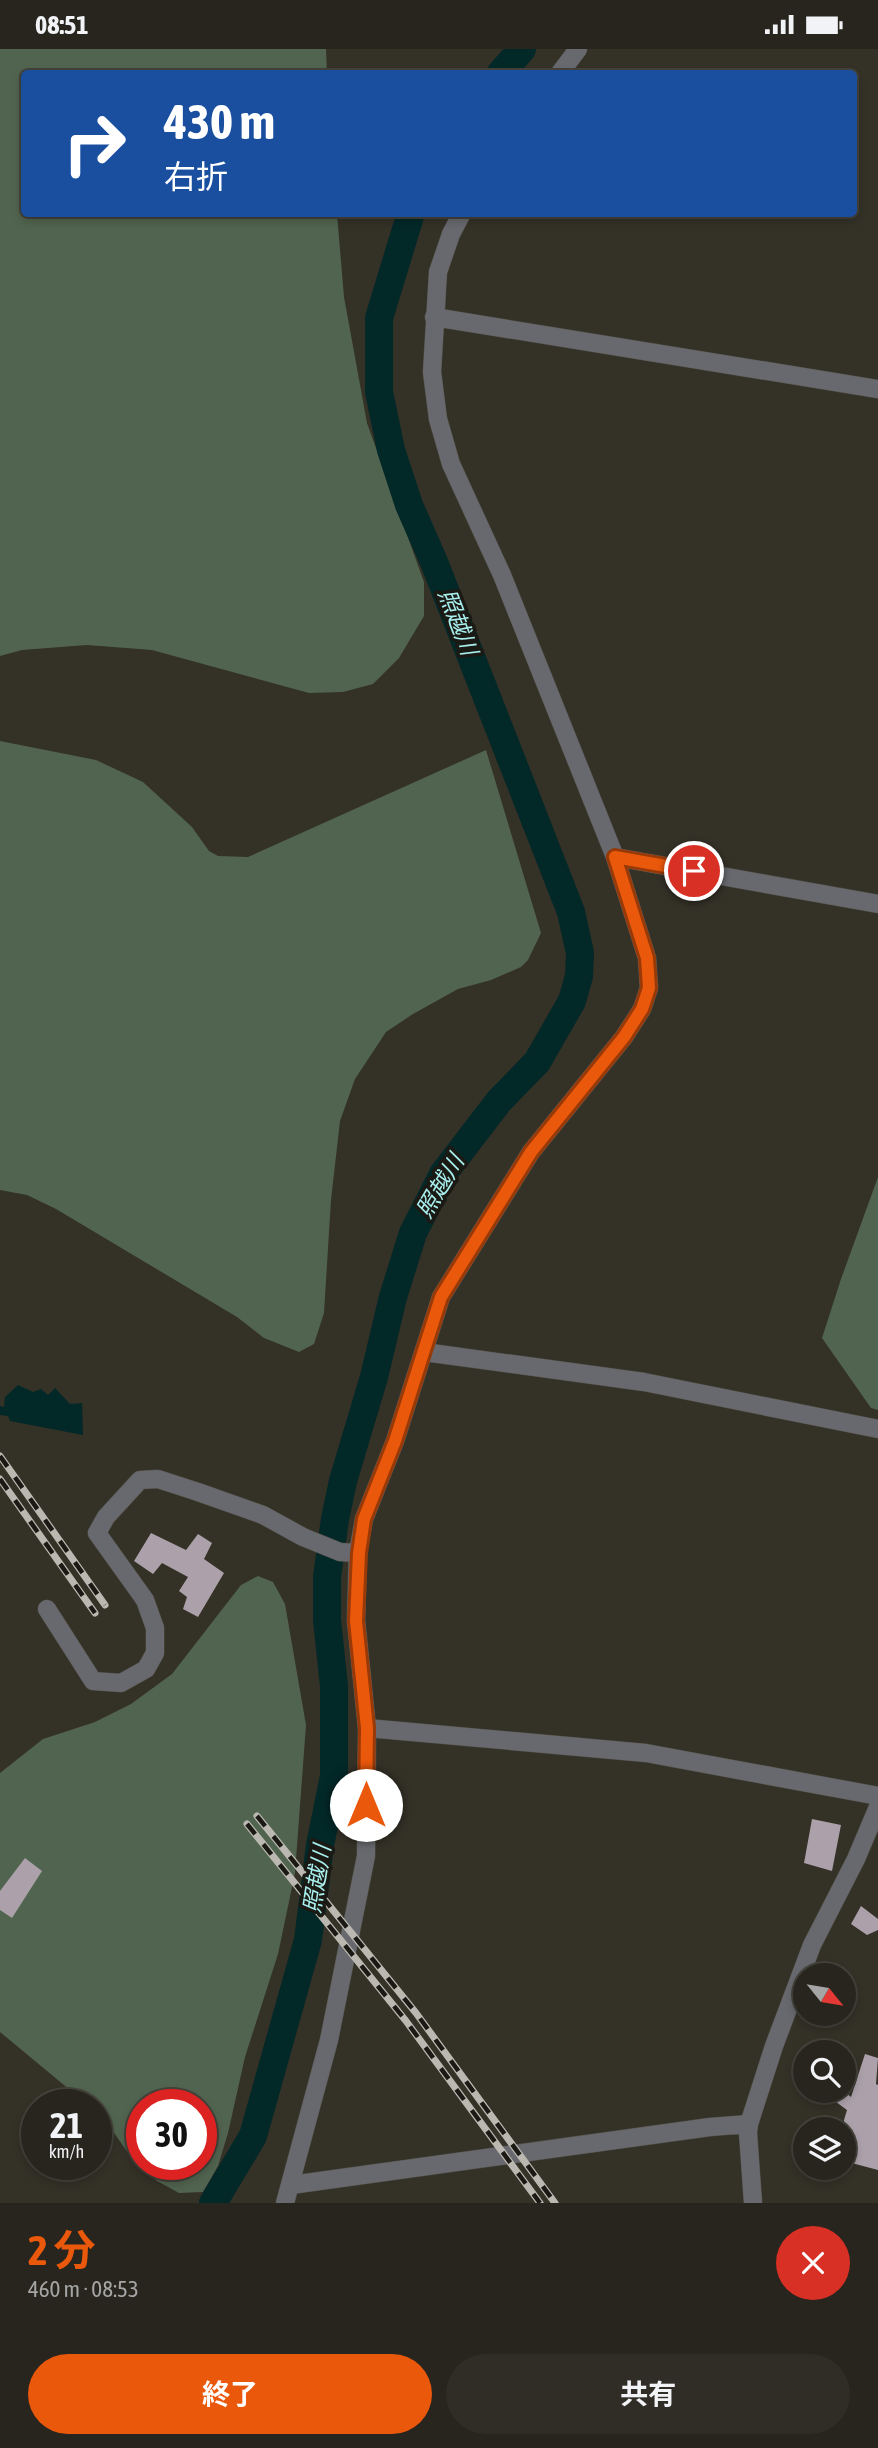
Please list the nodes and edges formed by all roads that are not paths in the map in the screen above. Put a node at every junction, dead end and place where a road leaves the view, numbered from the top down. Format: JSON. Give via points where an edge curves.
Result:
{"nodes":[{"id":1,"x":578,"y":49,"type":"edge"},
{"id":2,"x":562,"y":70,"type":"edge"},
{"id":3,"x":460,"y":217,"type":"edge"},
{"id":4,"x":434,"y":317,"type":"junction"},
{"id":5,"x":878,"y":389,"type":"edge"},
{"id":6,"x":615,"y":857,"type":"junction"},
{"id":7,"x":878,"y":904,"type":"edge"},
{"id":8,"x":424,"y":1352,"type":"junction"},
{"id":9,"x":878,"y":1429,"type":"edge"},
{"id":10,"x":359,"y":1553,"type":"junction"},
{"id":11,"x":47,"y":1609,"type":"dead end"},
{"id":12,"x":367,"y":1728,"type":"junction"},
{"id":13,"x":878,"y":1796,"type":"edge"},
{"id":14,"x":878,"y":1807,"type":"edge"},
{"id":15,"x":749,"y":2124,"type":"junction"},
{"id":16,"x":291,"y":2185,"type":"junction"},
{"id":17,"x":285,"y":2203,"type":"edge"},
{"id":18,"x":753,"y":2203,"type":"edge"}],
"edges":[{"from":1,"to":2,"type":"street"},
{"from":3,"to":4,"type":"street","via":[[438,272]]},
{"from":4,"to":5,"type":"street"},
{"from":4,"to":6,"type":"street","via":[[432,372],[438,419],[452,464],[502,575]]},
{"from":6,"to":7,"type":"street"},
{"from":6,"to":8,"type":"street","via":[[647,958],[649,988],[642,1009],[531,1152],[441,1297]]},
{"from":8,"to":9,"type":"street","via":[[644,1382]]},
{"from":8,"to":10,"type":"street","via":[[364,1519]]},
{"from":10,"to":11,"type":"street","via":[[340,1552],[263,1515],[158,1479],[140,1480],[97,1533],[145,1600],[155,1628],[155,1653],[146,1669],[121,1683],[93,1681]]},
{"from":10,"to":12,"type":"street","via":[[356,1621]]},
{"from":12,"to":13,"type":"street","via":[[646,1753]]},
{"from":12,"to":16,"type":"street","via":[[366,1856],[329,2040]]},
{"from":14,"to":15,"type":"street","via":[[812,1945]]},
{"from":15,"to":16,"type":"street"},
{"from":15,"to":18,"type":"street"},
{"from":16,"to":17,"type":"street"}]}
